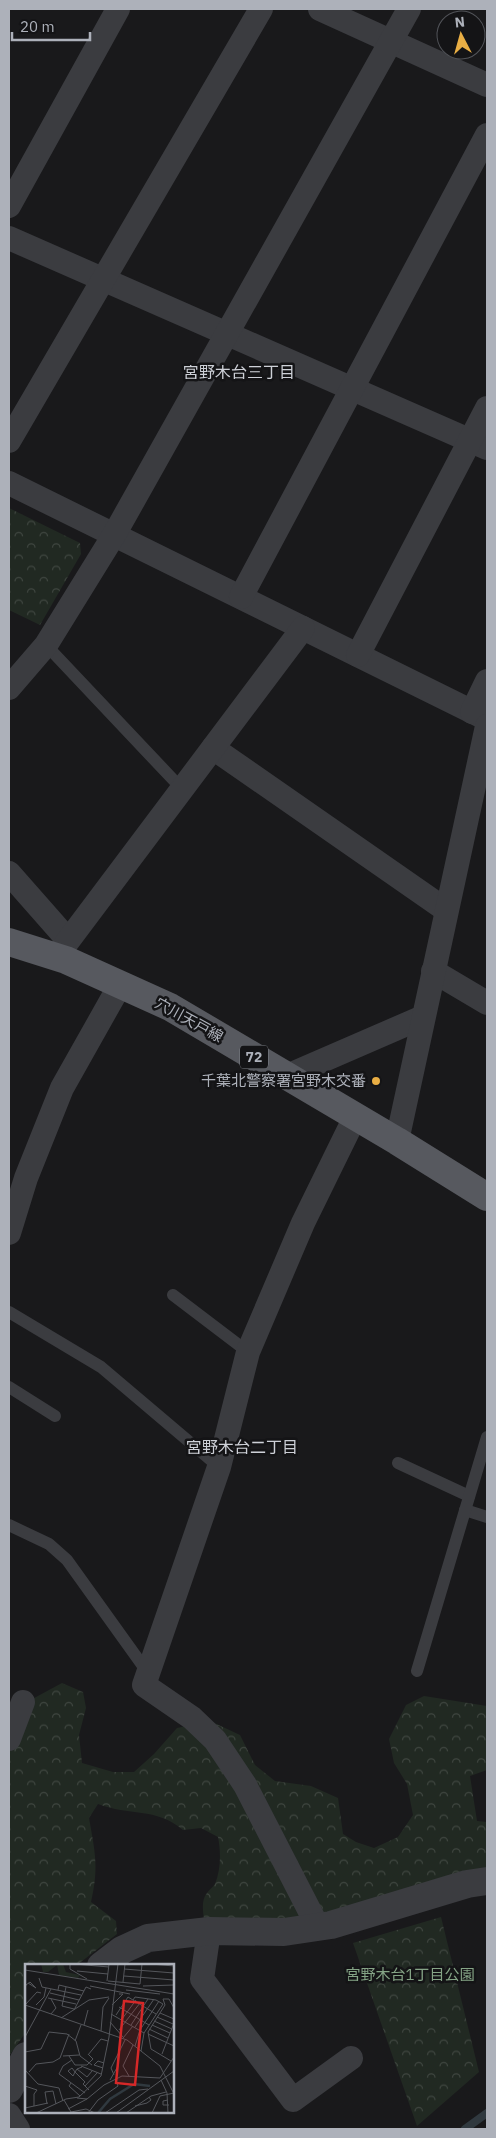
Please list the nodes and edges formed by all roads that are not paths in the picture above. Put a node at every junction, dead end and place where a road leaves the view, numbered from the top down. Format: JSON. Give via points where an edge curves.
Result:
{"nodes":[{"id":1,"x":118,"y":9,"type":"edge"},
{"id":2,"x":261,"y":9,"type":"edge"},
{"id":3,"x":320,"y":9,"type":"edge"},
{"id":4,"x":409,"y":9,"type":"edge"},
{"id":5,"x":391,"y":41,"type":"junction"},
{"id":6,"x":487,"y":85,"type":"edge"},
{"id":7,"x":487,"y":135,"type":"edge"},
{"id":8,"x":9,"y":206,"type":"edge"},
{"id":9,"x":9,"y":238,"type":"edge"},
{"id":10,"x":103,"y":280,"type":"junction"},
{"id":11,"x":226,"y":335,"type":"junction"},
{"id":12,"x":351,"y":390,"type":"junction"},
{"id":13,"x":487,"y":408,"type":"edge"},
{"id":14,"x":9,"y":441,"type":"edge"},
{"id":15,"x":479,"y":444,"type":"edge"},
{"id":16,"x":9,"y":483,"type":"edge"},
{"id":17,"x":114,"y":535,"type":"junction"},
{"id":18,"x":241,"y":597,"type":"junction"},
{"id":19,"x":303,"y":628,"type":"junction"},
{"id":20,"x":46,"y":645,"type":"junction"},
{"id":21,"x":358,"y":656,"type":"junction"},
{"id":22,"x":487,"y":681,"type":"edge"},
{"id":23,"x":9,"y":688,"type":"edge"},
{"id":24,"x":482,"y":719,"type":"edge"},
{"id":25,"x":213,"y":748,"type":"junction"},
{"id":26,"x":182,"y":789,"type":"junction"},
{"id":27,"x":9,"y":873,"type":"edge"},
{"id":28,"x":446,"y":910,"type":"junction"},
{"id":29,"x":9,"y":942,"type":"edge"},
{"id":30,"x":62,"y":948,"type":"junction"},
{"id":31,"x":433,"y":971,"type":"junction"},
{"id":32,"x":120,"y":985,"type":"junction"},
{"id":33,"x":487,"y":1002,"type":"edge"},
{"id":34,"x":423,"y":1016,"type":"junction"},
{"id":35,"x":287,"y":1076,"type":"junction"},
{"id":36,"x":355,"y":1117,"type":"junction"},
{"id":37,"x":397,"y":1141,"type":"junction"},
{"id":38,"x":487,"y":1197,"type":"edge"},
{"id":39,"x":9,"y":1233,"type":"edge"},
{"id":40,"x":174,"y":1295,"type":"dead end"},
{"id":41,"x":9,"y":1312,"type":"edge"},
{"id":42,"x":248,"y":1352,"type":"junction"},
{"id":43,"x":9,"y":1387,"type":"edge"},
{"id":44,"x":55,"y":1416,"type":"dead end"},
{"id":45,"x":487,"y":1437,"type":"edge"},
{"id":46,"x":398,"y":1463,"type":"dead end"},
{"id":47,"x":219,"y":1467,"type":"junction"},
{"id":48,"x":470,"y":1496,"type":"junction"},
{"id":49,"x":465,"y":1510,"type":"junction"},
{"id":50,"x":487,"y":1517,"type":"edge"},
{"id":51,"x":9,"y":1524,"type":"edge"},
{"id":52,"x":417,"y":1671,"type":"dead end"},
{"id":53,"x":148,"y":1673,"type":"junction"},
{"id":54,"x":16,"y":1699,"type":"edge"},
{"id":55,"x":9,"y":1740,"type":"edge"},
{"id":56,"x":487,"y":1881,"type":"edge"},
{"id":57,"x":318,"y":1927,"type":"junction"},
{"id":58,"x":209,"y":1931,"type":"junction"},
{"id":59,"x":103,"y":1964,"type":"edge"},
{"id":60,"x":25,"y":2058,"type":"edge"},
{"id":61,"x":351,"y":2058,"type":"dead end"},
{"id":62,"x":9,"y":2089,"type":"edge"},
{"id":63,"x":9,"y":2115,"type":"edge"},
{"id":64,"x":18,"y":2129,"type":"edge"}],
"edges":[{"from":1,"to":8,"type":"street"},
{"from":2,"to":10,"type":"street"},
{"from":3,"to":5,"type":"street"},
{"from":4,"to":5,"type":"street"},
{"from":5,"to":6,"type":"street"},
{"from":5,"to":11,"type":"street"},
{"from":7,"to":12,"type":"street"},
{"from":9,"to":10,"type":"street"},
{"from":10,"to":11,"type":"street"},
{"from":10,"to":14,"type":"street"},
{"from":11,"to":12,"type":"street"},
{"from":11,"to":17,"type":"street"},
{"from":12,"to":15,"type":"street"},
{"from":12,"to":18,"type":"street"},
{"from":13,"to":15,"type":"street"},
{"from":15,"to":21,"type":"street"},
{"from":16,"to":17,"type":"street"},
{"from":17,"to":18,"type":"street"},
{"from":17,"to":20,"type":"street"},
{"from":18,"to":19,"type":"street"},
{"from":19,"to":21,"type":"street"},
{"from":19,"to":25,"type":"street"},
{"from":20,"to":23,"type":"street"},
{"from":20,"to":26,"type":"lane"},
{"from":21,"to":24,"type":"street"},
{"from":22,"to":24,"type":"street"},
{"from":24,"to":28,"type":"street"},
{"from":25,"to":26,"type":"street"},
{"from":25,"to":28,"type":"street"},
{"from":26,"to":30,"type":"street"},
{"from":27,"to":30,"type":"street"},
{"from":28,"to":31,"type":"street"},
{"from":29,"to":30,"type":"main road","name":"穴川天戸線","number":"72"},
{"from":30,"to":32,"type":"main road","name":"穴川天戸線","number":"72"},
{"from":31,"to":33,"type":"street"},
{"from":31,"to":34,"type":"street"},
{"from":32,"to":35,"type":"main road","name":"穴川天戸線","number":"72","via":[[170,1007]]},
{"from":32,"to":39,"type":"street","via":[[62,1088],[26,1178]]},
{"from":34,"to":35,"type":"street"},
{"from":34,"to":37,"type":"street"},
{"from":35,"to":36,"type":"main road","name":"穴川天戸線","number":"72"},
{"from":36,"to":37,"type":"main road","name":"穴川天戸線","number":"72"},
{"from":36,"to":42,"type":"street","via":[[303,1223]]},
{"from":37,"to":38,"type":"main road","name":"穴川天戸線","number":"72"},
{"from":40,"to":42,"type":"lane"},
{"from":41,"to":47,"type":"lane","via":[[100,1367]]},
{"from":42,"to":47,"type":"street"},
{"from":43,"to":44,"type":"lane"},
{"from":45,"to":48,"type":"lane"},
{"from":46,"to":48,"type":"lane"},
{"from":47,"to":53,"type":"street"},
{"from":48,"to":49,"type":"lane"},
{"from":49,"to":50,"type":"lane"},
{"from":49,"to":52,"type":"lane"},
{"from":51,"to":53,"type":"lane","via":[[49,1544],[67,1560]]},
{"from":53,"to":57,"type":"street","via":[[144,1685],[192,1718],[215,1740],[245,1786]]},
{"from":54,"to":55,"type":"street"},
{"from":56,"to":57,"type":"street"},
{"from":57,"to":58,"type":"street","via":[[284,1932]]},
{"from":58,"to":59,"type":"street","via":[[148,1938],[122,1950]]},
{"from":58,"to":61,"type":"street","via":[[202,1979],[293,2100]]},
{"from":60,"to":62,"type":"street"},
{"from":63,"to":64,"type":"street"}]}
